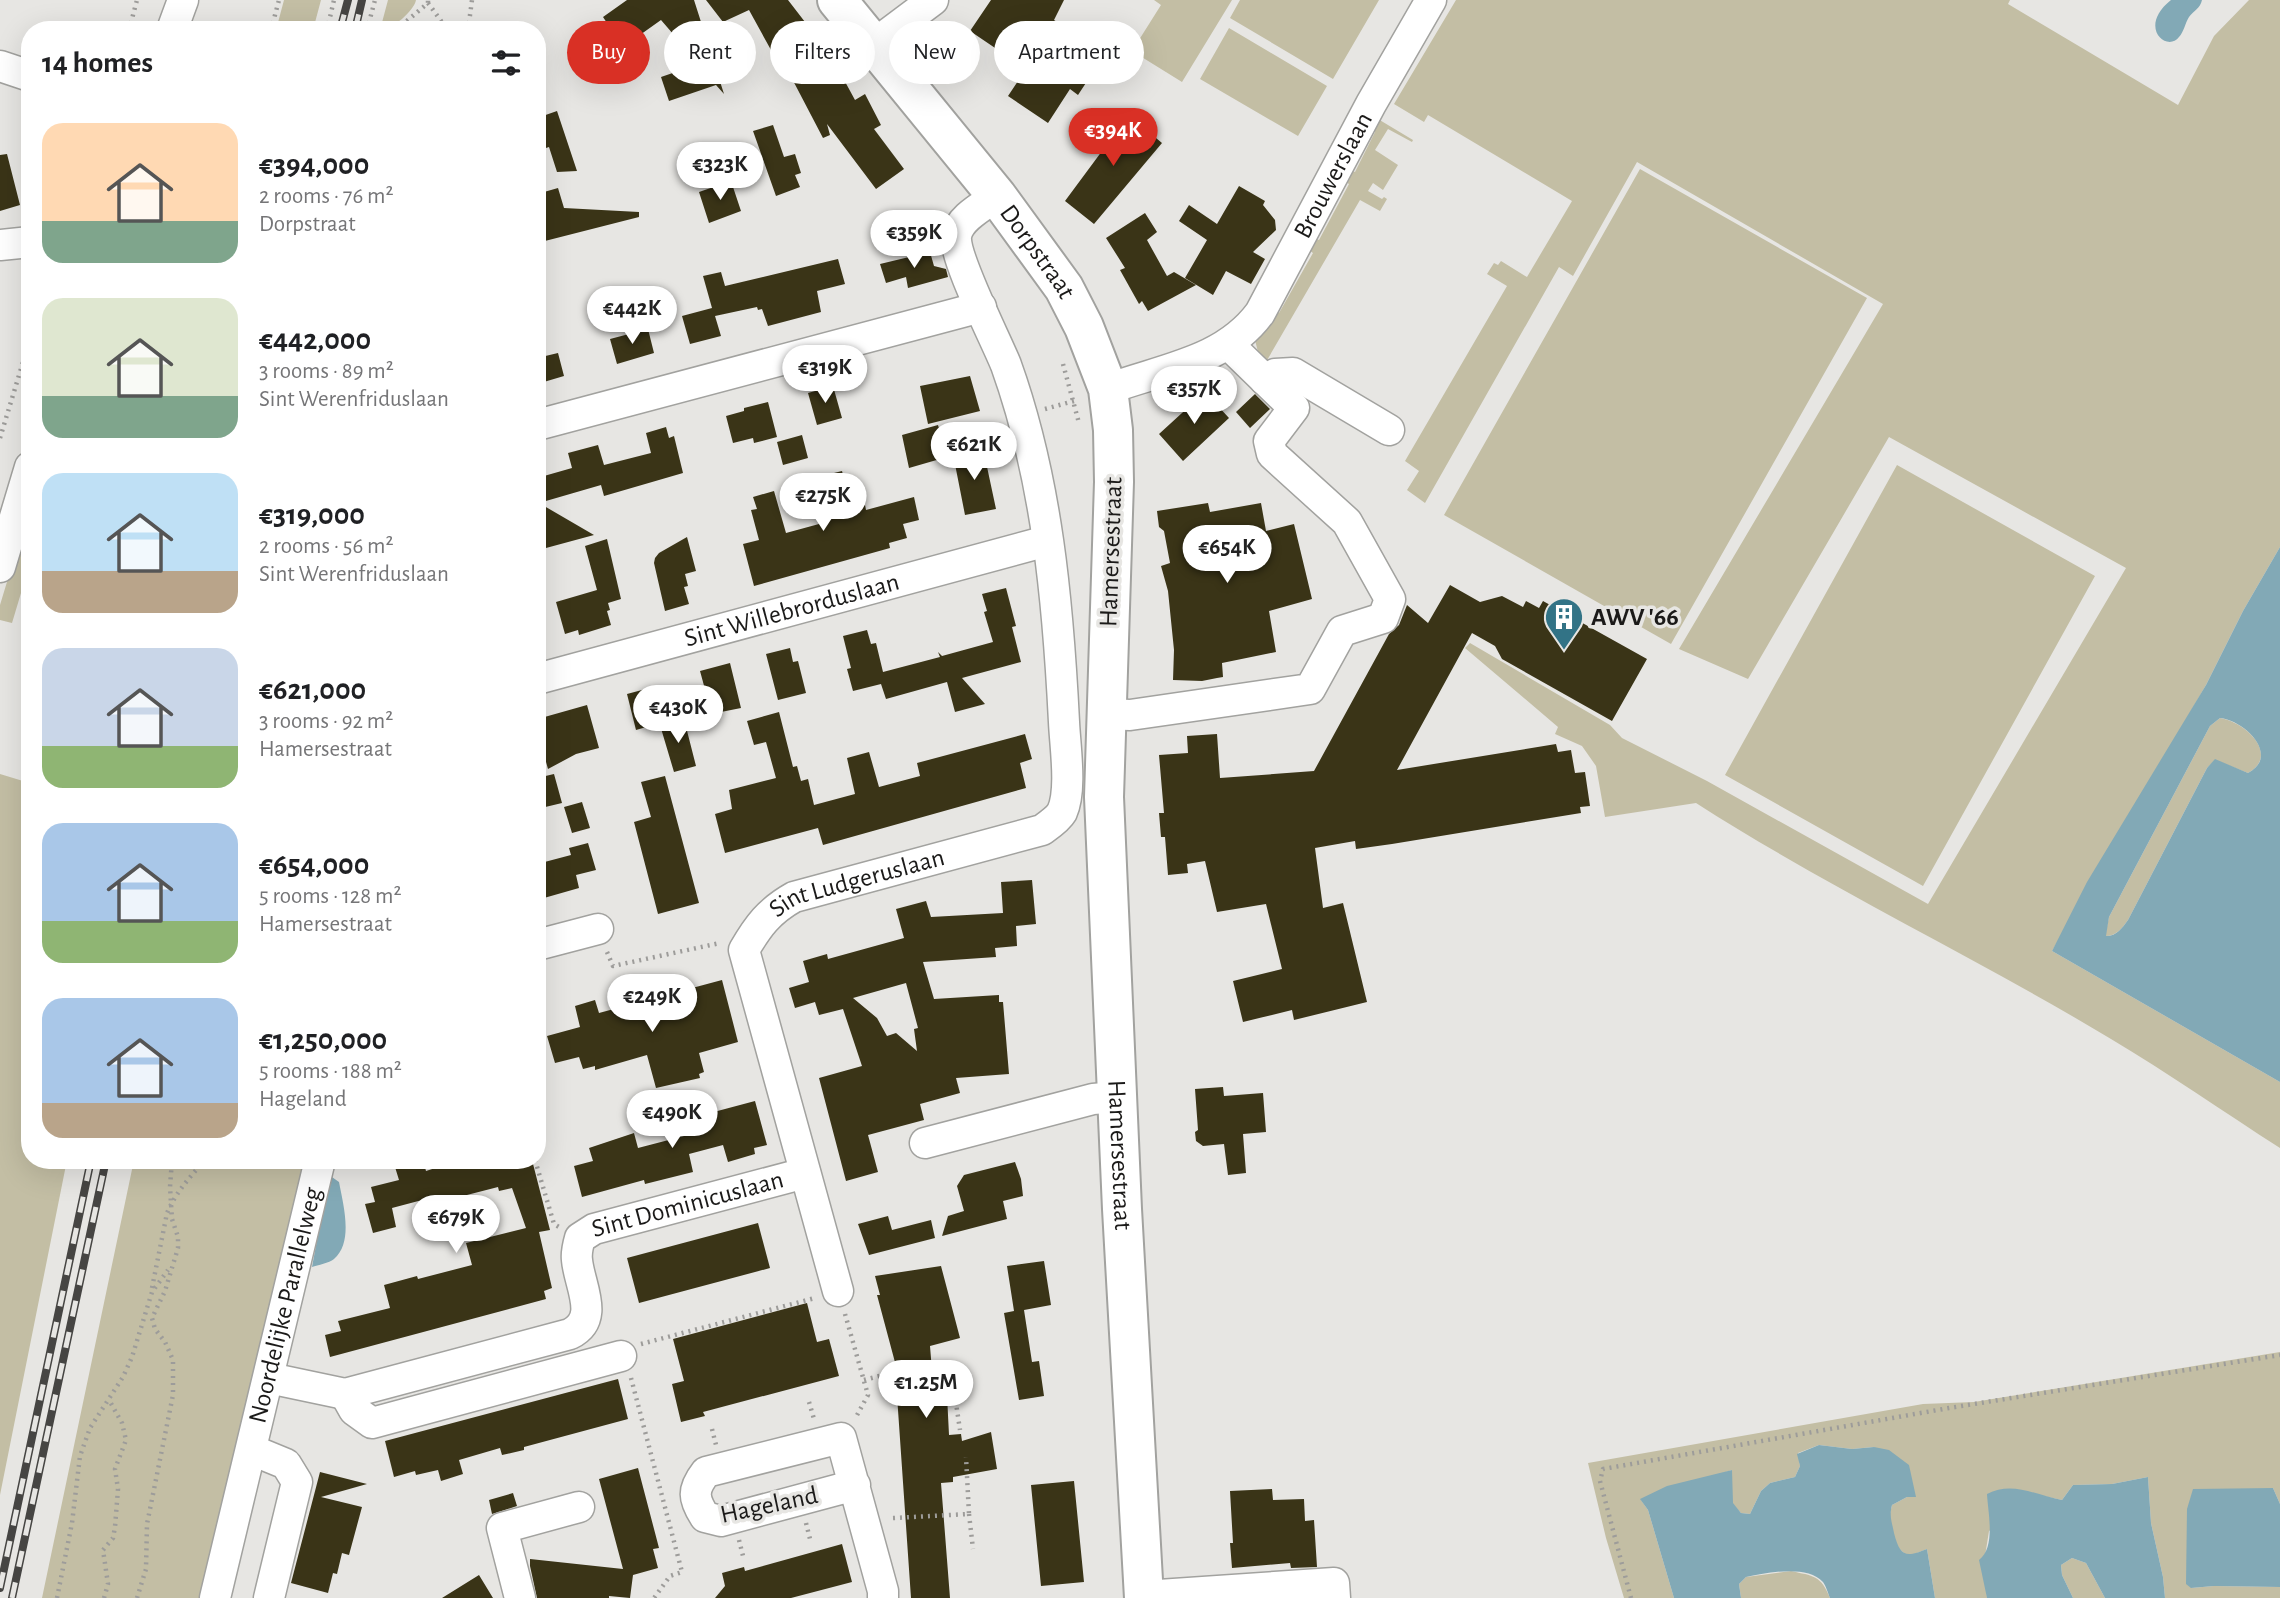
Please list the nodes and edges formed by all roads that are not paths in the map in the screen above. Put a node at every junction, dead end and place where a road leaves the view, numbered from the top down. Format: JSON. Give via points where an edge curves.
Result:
{"nodes":[{"id":1,"x":170,"y":0,"type":"edge"},
{"id":2,"x":183,"y":0,"type":"edge"},
{"id":3,"x":837,"y":0,"type":"edge"},
{"id":4,"x":933,"y":0,"type":"edge"},
{"id":5,"x":1431,"y":0,"type":"edge"},
{"id":6,"x":166,"y":21,"type":"edge"},
{"id":7,"x":175,"y":21,"type":"edge"},
{"id":8,"x":854,"y":21,"type":"edge"},
{"id":9,"x":875,"y":44,"type":"edge"},
{"id":10,"x":875,"y":47,"type":"edge"},
{"id":11,"x":0,"y":66,"type":"edge"},
{"id":12,"x":21,"y":73,"type":"edge"},
{"id":13,"x":997,"y":196,"type":"junction"},
{"id":14,"x":21,"y":243,"type":"edge"},
{"id":15,"x":0,"y":245,"type":"edge"},
{"id":16,"x":981,"y":307,"type":"junction"},
{"id":17,"x":1228,"y":344,"type":"junction"},
{"id":18,"x":1265,"y":380,"type":"junction"},
{"id":19,"x":1108,"y":389,"type":"junction"},
{"id":20,"x":546,"y":423,"type":"edge"},
{"id":21,"x":1389,"y":430,"type":"dead end"},
{"id":22,"x":21,"y":497,"type":"edge"},
{"id":23,"x":1047,"y":541,"type":"junction"},
{"id":24,"x":0,"y":567,"type":"edge"},
{"id":25,"x":546,"y":677,"type":"edge"},
{"id":26,"x":1105,"y":714,"type":"junction"},
{"id":27,"x":598,"y":929,"type":"road end"},
{"id":28,"x":546,"y":942,"type":"edge"},
{"id":29,"x":1117,"y":1097,"type":"junction"},
{"id":30,"x":925,"y":1143,"type":"dead end"},
{"id":31,"x":318,"y":1169,"type":"edge"},
{"id":32,"x":805,"y":1173,"type":"junction"},
{"id":33,"x":838,"y":1291,"type":"road end"},
{"id":34,"x":581,"y":1325,"type":"junction"},
{"id":35,"x":269,"y":1378,"type":"junction"},
{"id":36,"x":345,"y":1394,"type":"junction"},
{"id":37,"x":252,"y":1450,"type":"junction"},
{"id":38,"x":855,"y":1485,"type":"junction"},
{"id":39,"x":579,"y":1507,"type":"dead end"},
{"id":40,"x":1144,"y":1597,"type":"edge"},
{"id":41,"x":215,"y":1598,"type":"edge"},
{"id":42,"x":269,"y":1598,"type":"edge"},
{"id":43,"x":520,"y":1598,"type":"edge"},
{"id":44,"x":883,"y":1598,"type":"edge"},
{"id":45,"x":1335,"y":1598,"type":"edge"}],
"edges":[{"from":1,"to":6,"type":"street"},
{"from":2,"to":7,"type":"street"},
{"from":3,"to":8,"type":"main road","name":"Dorpstraat"},
{"from":4,"to":9,"type":"street"},
{"from":5,"to":17,"type":"street","name":"Brouwerslaan","via":[[1260,313]]},
{"from":10,"to":13,"type":"main road","name":"Dorpstraat"},
{"from":11,"to":12,"type":"street"},
{"from":13,"to":16,"type":"street","via":[[962,223],[956,237]]},
{"from":13,"to":19,"type":"main road","name":"Dorpstraat","via":[[1064,288]]},
{"from":14,"to":15,"type":"street"},
{"from":16,"to":20,"type":"street"},
{"from":16,"to":23,"type":"street","via":[[1021,416]]},
{"from":17,"to":18,"type":"street"},
{"from":17,"to":19,"type":"street","name":"Brouwerslaan","via":[[1205,357]]},
{"from":18,"to":21,"type":"street","via":[[1293,373]]},
{"from":18,"to":26,"type":"street","via":[[1294,408],[1269,441],[1272,454],[1347,522],[1390,599],[1383,618],[1342,631],[1310,689],[1130,715]]},
{"from":19,"to":26,"type":"main road","name":"Hamersestraat","via":[[1114,482]]},
{"from":22,"to":24,"type":"street"},
{"from":23,"to":25,"type":"street","name":"Sint Willebrorduslaan"},
{"from":23,"to":32,"type":"street","name":"Sint Ludgeruslaan","via":[[1059,622],[1066,753],[1061,813],[1042,830],[794,897],[774,908],[744,950]]},
{"from":26,"to":29,"type":"main road","name":"Hamersestraat","via":[[1104,797]]},
{"from":27,"to":28,"type":"street"},
{"from":29,"to":30,"type":"street","via":[[1093,1099]]},
{"from":29,"to":40,"type":"main road","name":"Hamersestraat"},
{"from":31,"to":35,"type":"street","name":"Noordelijke Parallelweg"},
{"from":32,"to":33,"type":"street","name":"Sint Ludgeruslaan"},
{"from":32,"to":34,"type":"street","name":"Sint Dominicuslaan","via":[[594,1228],[580,1238],[576,1258],[589,1310]]},
{"from":34,"to":36,"type":"street","via":[[570,1334]]},
{"from":34,"to":36,"type":"street","via":[[616,1357],[372,1423],[354,1410]]},
{"from":35,"to":36,"type":"street"},
{"from":35,"to":37,"type":"street","name":"Noordelijke Parallelweg"},
{"from":37,"to":41,"type":"street","name":"Noordelijke Parallelweg"},
{"from":37,"to":42,"type":"street","name":"Noordelijke Parallelweg","via":[[286,1464],[298,1482]]},
{"from":38,"to":38,"type":"street","name":"Hageland","via":[[841,1438],[706,1472],[696,1483],[695,1502],[705,1517],[721,1521]]},
{"from":38,"to":44,"type":"street","name":"Hageland"},
{"from":39,"to":43,"type":"street","via":[[502,1528]]},
{"from":40,"to":45,"type":"street","name":"Hamersestraat","via":[[1334,1583]]}]}
